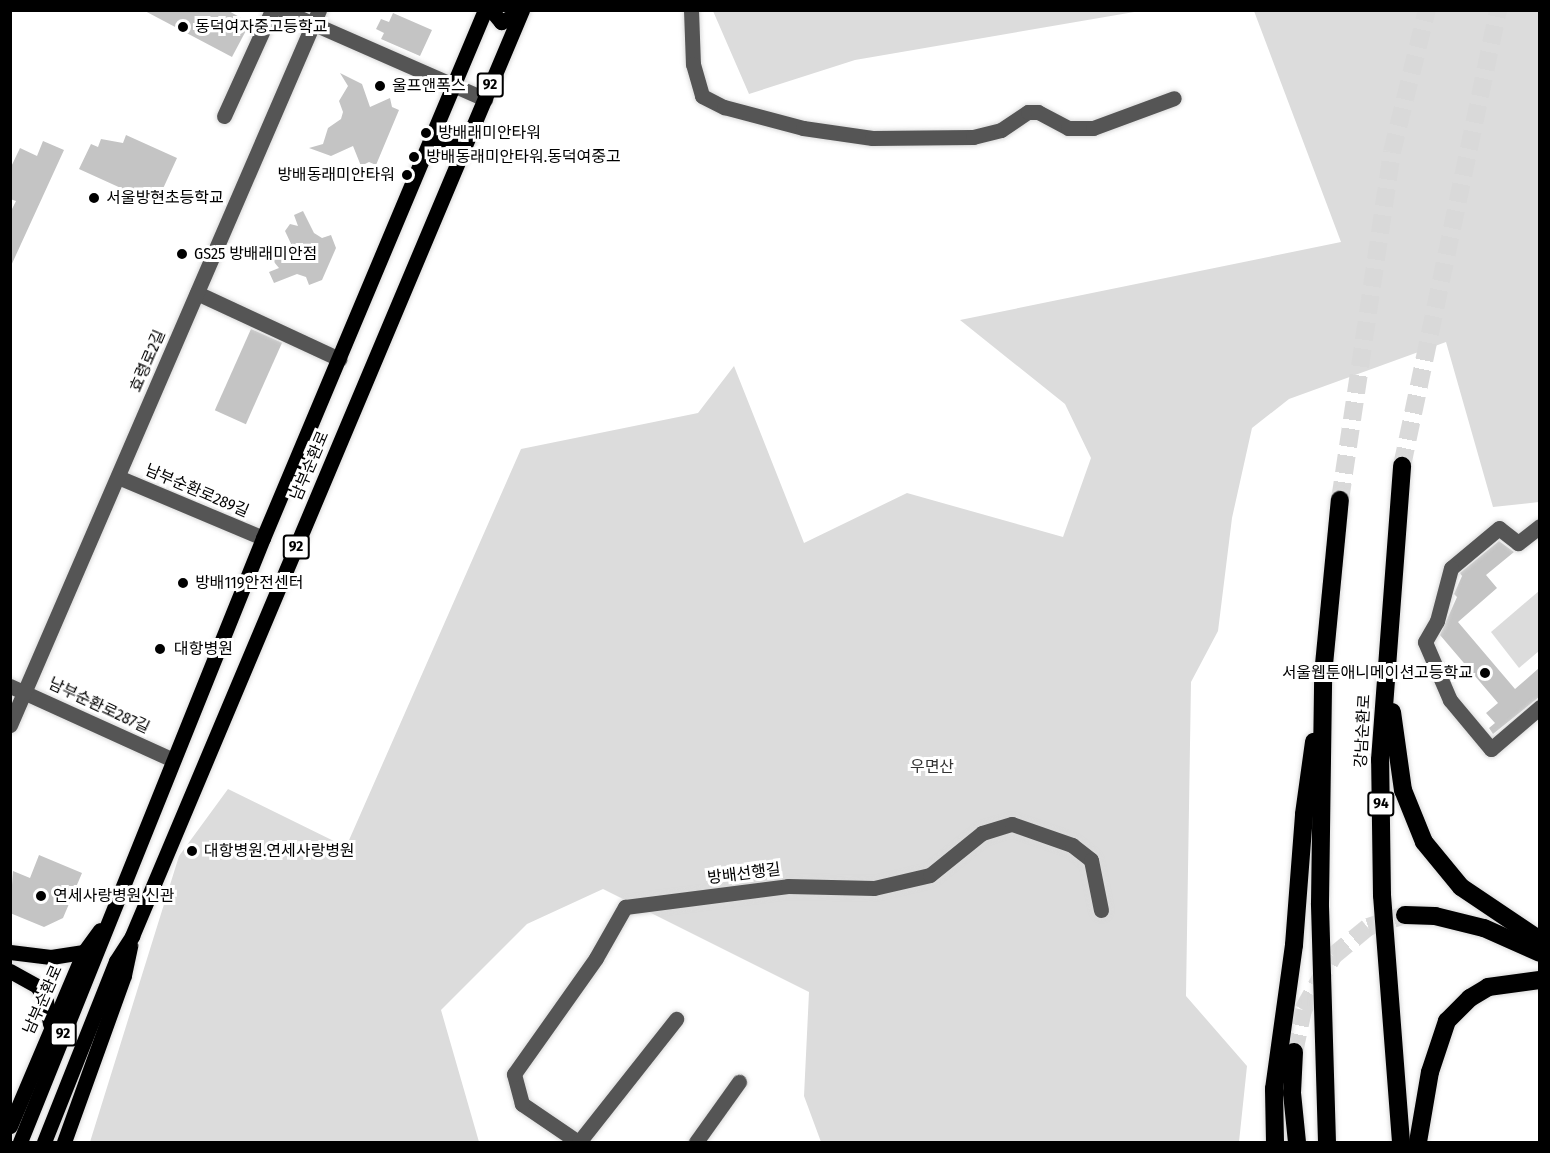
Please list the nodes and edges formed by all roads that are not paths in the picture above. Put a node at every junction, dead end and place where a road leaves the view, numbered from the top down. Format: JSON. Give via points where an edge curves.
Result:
{"nodes":[{"id":1,"x":272,"y":10,"type":"edge"},
{"id":2,"x":282,"y":10,"type":"edge"},
{"id":3,"x":319,"y":10,"type":"edge"},
{"id":4,"x":485,"y":10,"type":"edge"},
{"id":5,"x":491,"y":10,"type":"edge"},
{"id":6,"x":692,"y":10,"type":"edge"},
{"id":7,"x":521,"y":11,"type":"edge"},
{"id":8,"x":313,"y":25,"type":"junction"},
{"id":9,"x":454,"y":85,"type":"junction"},
{"id":10,"x":1174,"y":98,"type":"dead end"},
{"id":11,"x":485,"y":99,"type":"junction"},
{"id":12,"x":224,"y":116,"type":"dead end"},
{"id":13,"x":428,"y":147,"type":"junction"},
{"id":14,"x":460,"y":158,"type":"junction"},
{"id":15,"x":197,"y":293,"type":"junction"},
{"id":16,"x":339,"y":359,"type":"junction"},
{"id":17,"x":1402,"y":466,"type":"tunnel mouth"},
{"id":18,"x":118,"y":477,"type":"junction"},
{"id":19,"x":1340,"y":500,"type":"tunnel mouth"},
{"id":20,"x":1539,"y":526,"type":"edge"},
{"id":21,"x":263,"y":538,"type":"junction"},
{"id":22,"x":1387,"y":664,"type":"junction"},
{"id":23,"x":1323,"y":675,"type":"junction"},
{"id":24,"x":10,"y":686,"type":"edge"},
{"id":25,"x":26,"y":692,"type":"junction"},
{"id":26,"x":1539,"y":707,"type":"edge"},
{"id":27,"x":10,"y":725,"type":"edge"},
{"id":28,"x":173,"y":760,"type":"junction"},
{"id":29,"x":1101,"y":910,"type":"dead end"},
{"id":30,"x":1405,"y":915,"type":"tunnel mouth"},
{"id":31,"x":104,"y":926,"type":"junction"},
{"id":32,"x":132,"y":936,"type":"junction"},
{"id":33,"x":1539,"y":940,"type":"edge"},
{"id":34,"x":10,"y":952,"type":"edge"},
{"id":35,"x":84,"y":952,"type":"junction"},
{"id":36,"x":1539,"y":953,"type":"edge"},
{"id":37,"x":10,"y":971,"type":"edge"},
{"id":38,"x":1539,"y":980,"type":"edge"},
{"id":39,"x":676,"y":1019,"type":"dead end"},
{"id":40,"x":50,"y":1025,"type":"junction"},
{"id":41,"x":1294,"y":1053,"type":"tunnel mouth"},
{"id":42,"x":739,"y":1082,"type":"dead end"},
{"id":43,"x":10,"y":1126,"type":"edge"},
{"id":44,"x":20,"y":1143,"type":"edge"},
{"id":45,"x":44,"y":1143,"type":"edge"},
{"id":46,"x":64,"y":1143,"type":"edge"},
{"id":47,"x":579,"y":1143,"type":"edge"},
{"id":48,"x":696,"y":1143,"type":"edge"},
{"id":49,"x":1275,"y":1143,"type":"edge"},
{"id":50,"x":1297,"y":1143,"type":"edge"},
{"id":51,"x":1328,"y":1143,"type":"edge"},
{"id":52,"x":1401,"y":1143,"type":"edge"},
{"id":53,"x":1418,"y":1143,"type":"edge"}],
"edges":[{"from":1,"to":12,"type":"street"},
{"from":2,"to":8,"type":"street"},
{"from":3,"to":8,"type":"street","name":"효령로2길"},
{"from":4,"to":9,"type":"main road","name":"남부순환로","number":"92"},
{"from":5,"to":7,"type":"main road","via":[[501,22]]},
{"from":6,"to":10,"type":"street","via":[[693,64],[702,96],[724,108],[803,128],[872,138],[973,137],[1000,130],[1028,112],[1038,112],[1068,128],[1093,128]]},
{"from":7,"to":11,"type":"main road","name":"남부순환로","number":"92"},
{"from":8,"to":9,"type":"street"},
{"from":8,"to":15,"type":"street","name":"효령로2길"},
{"from":9,"to":11,"type":"street"},
{"from":9,"to":13,"type":"main road","name":"남부순환로","number":"92"},
{"from":11,"to":14,"type":"main road","name":"남부순환로","number":"92"},
{"from":13,"to":14,"type":"main road","via":[[444,138],[455,139]]},
{"from":13,"to":16,"type":"main road","name":"남부순환로","number":"92"},
{"from":14,"to":32,"type":"main road","name":"남부순환로","number":"92"},
{"from":15,"to":16,"type":"street"},
{"from":15,"to":18,"type":"street","name":"효령로2길"},
{"from":16,"to":21,"type":"main road","name":"남부순환로","number":"92"},
{"from":17,"to":22,"type":"highway","name":"강남순환로","number":"94"},
{"from":18,"to":21,"type":"street","name":"남부순환로289길"},
{"from":18,"to":25,"type":"street","name":"효령로2길"},
{"from":19,"to":23,"type":"highway"},
{"from":20,"to":26,"type":"street","via":[[1518,543],[1499,528],[1451,568],[1437,621],[1425,642],[1450,699],[1491,749]]},
{"from":21,"to":28,"type":"main road","name":"남부순환로","number":"92"},
{"from":22,"to":33,"type":"highway","via":[[1403,790],[1424,842],[1461,887]]},
{"from":22,"to":52,"type":"highway","name":"강남순환로","number":"94","via":[[1380,760],[1382,895]]},
{"from":23,"to":49,"type":"highway","via":[[1275,1089]]},
{"from":23,"to":51,"type":"highway","via":[[1320,903]]},
{"from":24,"to":25,"type":"street","name":"남부순환로287길"},
{"from":25,"to":27,"type":"street","name":"효령로2길"},
{"from":25,"to":28,"type":"street","name":"남부순환로287길"},
{"from":28,"to":31,"type":"main road","name":"남부순환로","number":"92"},
{"from":29,"to":47,"type":"street","name":"방배선행길","via":[[1092,860],[1072,845],[1012,824],[982,833],[930,875],[874,888],[788,886],[625,907],[596,958],[514,1074],[522,1104]]},
{"from":30,"to":36,"type":"highway","via":[[1435,916],[1484,928]]},
{"from":31,"to":35,"type":"main road","name":"남부순환로","number":"92"},
{"from":31,"to":44,"type":"main road","name":"남부순환로","number":"92","via":[[97,954]]},
{"from":32,"to":45,"type":"main road","name":"남부순환로","number":"92","via":[[116,961]]},
{"from":32,"to":46,"type":"main road","name":"남부순환로","number":"92","via":[[124,975]]},
{"from":34,"to":35,"type":"main road","via":[[61,957]]},
{"from":35,"to":40,"type":"main road","name":"남부순환로","number":"92"},
{"from":37,"to":40,"type":"main road","via":[[37,986],[46,1001]]},
{"from":38,"to":53,"type":"highway","via":[[1488,987],[1470,998],[1447,1021],[1434,1053]]},
{"from":39,"to":47,"type":"street","name":"방배선행길"},
{"from":40,"to":43,"type":"main road","name":"남부순환로","number":"92"},
{"from":41,"to":50,"type":"highway","via":[[1292,1093]]},
{"from":42,"to":48,"type":"street"}]}
